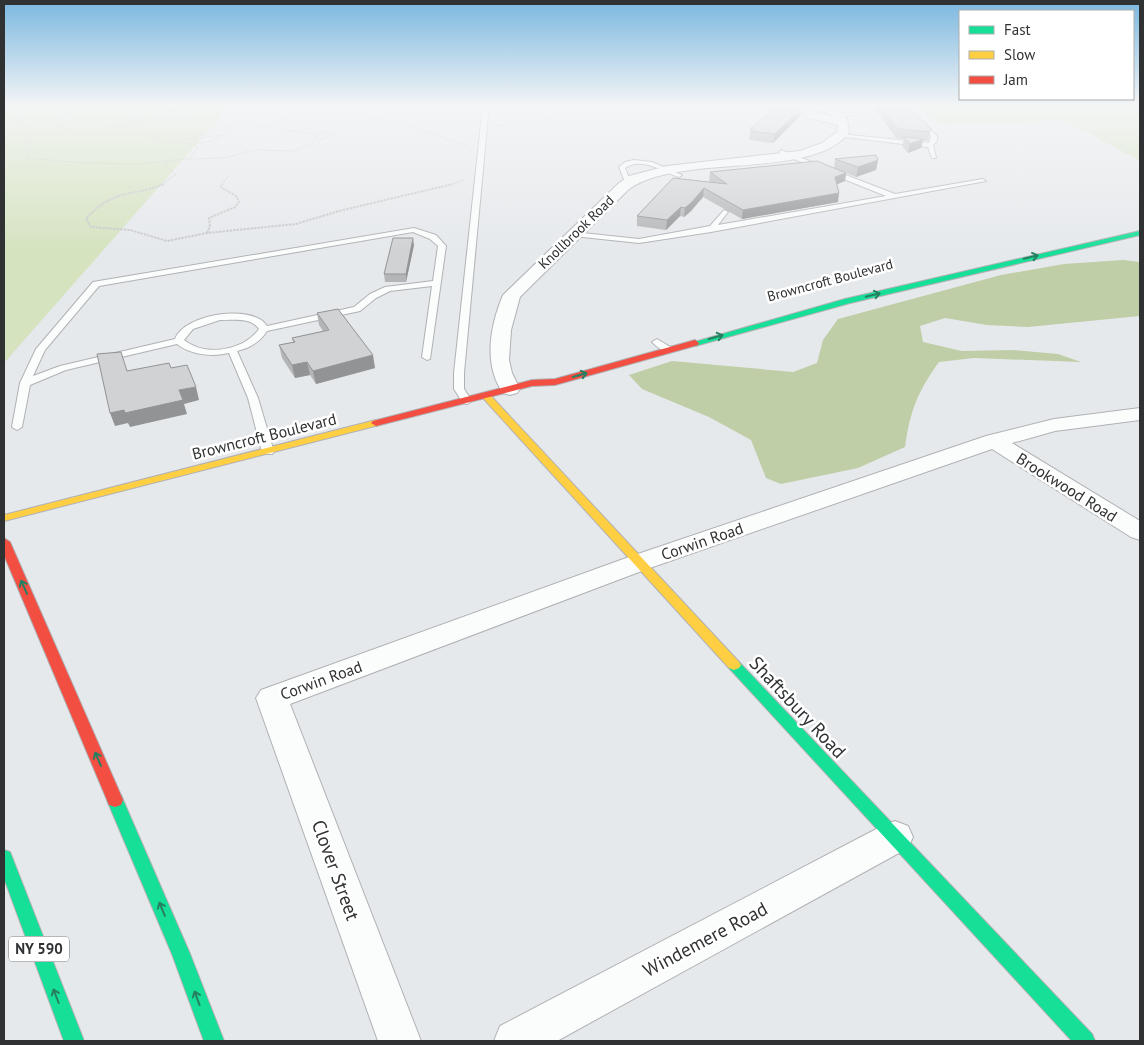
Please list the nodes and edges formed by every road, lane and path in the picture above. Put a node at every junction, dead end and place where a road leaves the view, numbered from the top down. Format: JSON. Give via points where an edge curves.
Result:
{"nodes":[{"id":1,"x":27,"y":154,"type":"edge"},
{"id":2,"x":193,"y":154,"type":"edge"},
{"id":3,"x":240,"y":154,"type":"edge"},
{"id":4,"x":480,"y":154,"type":"edge"},
{"id":5,"x":787,"y":154,"type":"joint"},
{"id":6,"x":933,"y":154,"type":"edge"},
{"id":7,"x":934,"y":157,"type":"dead end"},
{"id":8,"x":187,"y":159,"type":"junction"},
{"id":9,"x":173,"y":160,"type":"junction"},
{"id":10,"x":673,"y":173,"type":"junction"},
{"id":11,"x":228,"y":175,"type":"dead end"},
{"id":12,"x":478,"y":176,"type":"junction"},
{"id":13,"x":983,"y":181,"type":"dead end"},
{"id":14,"x":628,"y":182,"type":"junction"},
{"id":15,"x":893,"y":196,"type":"junction"},
{"id":16,"x":724,"y":212,"type":"edge"},
{"id":17,"x":711,"y":230,"type":"junction"},
{"id":18,"x":207,"y":233,"type":"junction"},
{"id":19,"x":1140,"y":233,"type":"edge"},
{"id":20,"x":573,"y":234,"type":"junction"},
{"id":21,"x":916,"y":273,"type":"dead end"},
{"id":22,"x":437,"y":283,"type":"junction"},
{"id":23,"x":264,"y":329,"type":"junction"},
{"id":24,"x":179,"y":341,"type":"junction"},
{"id":25,"x":657,"y":342,"type":"junction"},
{"id":26,"x":232,"y":350,"type":"junction"},
{"id":27,"x":669,"y":350,"type":"junction"},
{"id":28,"x":427,"y":357,"type":"dead end"},
{"id":29,"x":25,"y":383,"type":"junction"},
{"id":30,"x":532,"y":383,"type":"junction"},
{"id":31,"x":510,"y":389,"type":"junction"},
{"id":32,"x":486,"y":396,"type":"junction"},
{"id":33,"x":467,"y":400,"type":"junction"},
{"id":34,"x":1140,"y":414,"type":"edge"},
{"id":35,"x":17,"y":427,"type":"dead end"},
{"id":36,"x":994,"y":441,"type":"junction"},
{"id":37,"x":268,"y":452,"type":"junction"},
{"id":38,"x":4,"y":518,"type":"edge"},
{"id":39,"x":1140,"y":532,"type":"edge"},
{"id":40,"x":4,"y":542,"type":"edge"},
{"id":41,"x":638,"y":563,"type":"junction"},
{"id":42,"x":272,"y":698,"type":"joint"},
{"id":43,"x":896,"y":837,"type":"junction"},
{"id":44,"x":4,"y":857,"type":"edge"},
{"id":45,"x":74,"y":1041,"type":"edge"},
{"id":46,"x":214,"y":1041,"type":"edge"},
{"id":47,"x":400,"y":1041,"type":"edge"},
{"id":48,"x":515,"y":1041,"type":"edge"},
{"id":49,"x":1086,"y":1041,"type":"edge"}],
"edges":[{"from":1,"to":9,"type":"path","via":[[29,158],[70,163],[128,164]]},
{"from":2,"to":8,"type":"path"},
{"from":3,"to":8,"type":"path","via":[[224,158]]},
{"from":4,"to":12,"type":"lane"},
{"from":5,"to":10,"type":"street","name":"Knollbrook Road"},
{"from":5,"to":15,"type":"lane"},
{"from":6,"to":7,"type":"lane"},
{"from":8,"to":9,"type":"path"},
{"from":9,"to":18,"type":"path","via":[[164,166],[176,174],[172,179],[156,188],[117,195],[91,213],[86,219],[87,224],[130,230],[167,240]]},
{"from":10,"to":14,"type":"street","name":"Knollbrook Road"},
{"from":10,"to":14,"type":"lane","via":[[653,165],[626,163],[622,167]]},
{"from":11,"to":18,"type":"path","via":[[222,182],[222,188],[240,202],[210,218]]},
{"from":12,"to":18,"type":"path","via":[[296,224]]},
{"from":12,"to":33,"type":"lane","via":[[459,373],[459,389]]},
{"from":13,"to":15,"type":"lane"},
{"from":14,"to":20,"type":"street","name":"Knollbrook Road"},
{"from":15,"to":17,"type":"lane"},
{"from":16,"to":17,"type":"lane"},
{"from":17,"to":20,"type":"lane","via":[[639,241]]},
{"from":27,"to":19,"type":"main road","name":"Browncroft Boulevard","one_way":true,"via":[[927,282]]},
{"from":20,"to":31,"type":"street","name":"Knollbrook Road","via":[[515,291],[508,304],[500,360]]},
{"from":21,"to":25,"type":"main road","name":"Browncroft Boulevard"},
{"from":22,"to":23,"type":"lane","via":[[388,289],[357,308]]},
{"from":22,"to":28,"type":"lane"},
{"from":22,"to":29,"type":"lane","via":[[442,246],[433,236],[414,230],[115,279],[96,284],[41,349]]},
{"from":23,"to":24,"type":"lane","via":[[261,324],[245,317],[220,317],[190,327],[180,335]]},
{"from":23,"to":26,"type":"lane","via":[[255,341]]},
{"from":24,"to":26,"type":"lane","via":[[192,350],[203,352]]},
{"from":24,"to":29,"type":"lane","via":[[63,368]]},
{"from":25,"to":27,"type":"lane"},
{"from":25,"to":30,"type":"main road","name":"Browncroft Boulevard","via":[[555,370]]},
{"from":26,"to":37,"type":"lane","via":[[253,398]]},
{"from":30,"to":27,"type":"main road","name":"Browncroft Boulevard","one_way":true,"via":[[556,382]]},
{"from":29,"to":35,"type":"lane"},
{"from":30,"to":31,"type":"main road","name":"Browncroft Boulevard"},
{"from":31,"to":32,"type":"main road","name":"Browncroft Boulevard"},
{"from":32,"to":33,"type":"main road","name":"Browncroft Boulevard"},
{"from":32,"to":41,"type":"main road","name":"Shaftsbury Road"},
{"from":33,"to":37,"type":"main road","name":"Browncroft Boulevard"},
{"from":34,"to":36,"type":"street","name":"Corwin Road","via":[[1054,425]]},
{"from":36,"to":39,"type":"street","name":"Brookwood Road"},
{"from":36,"to":41,"type":"street","name":"Corwin Road"},
{"from":37,"to":38,"type":"main road","name":"Browncroft Boulevard"},
{"from":46,"to":40,"type":"main road","one_way":true,"via":[[181,954]]},
{"from":41,"to":42,"type":"street","name":"Corwin Road"},
{"from":41,"to":43,"type":"main road","name":"Shaftsbury Road"},
{"from":42,"to":47,"type":"street","name":"Clover Street"},
{"from":43,"to":48,"type":"street","name":"Windemere Road"},
{"from":43,"to":49,"type":"main road","name":"Shaftsbury Road"},
{"from":45,"to":44,"type":"main road","number":"NY 590","one_way":true}]}
